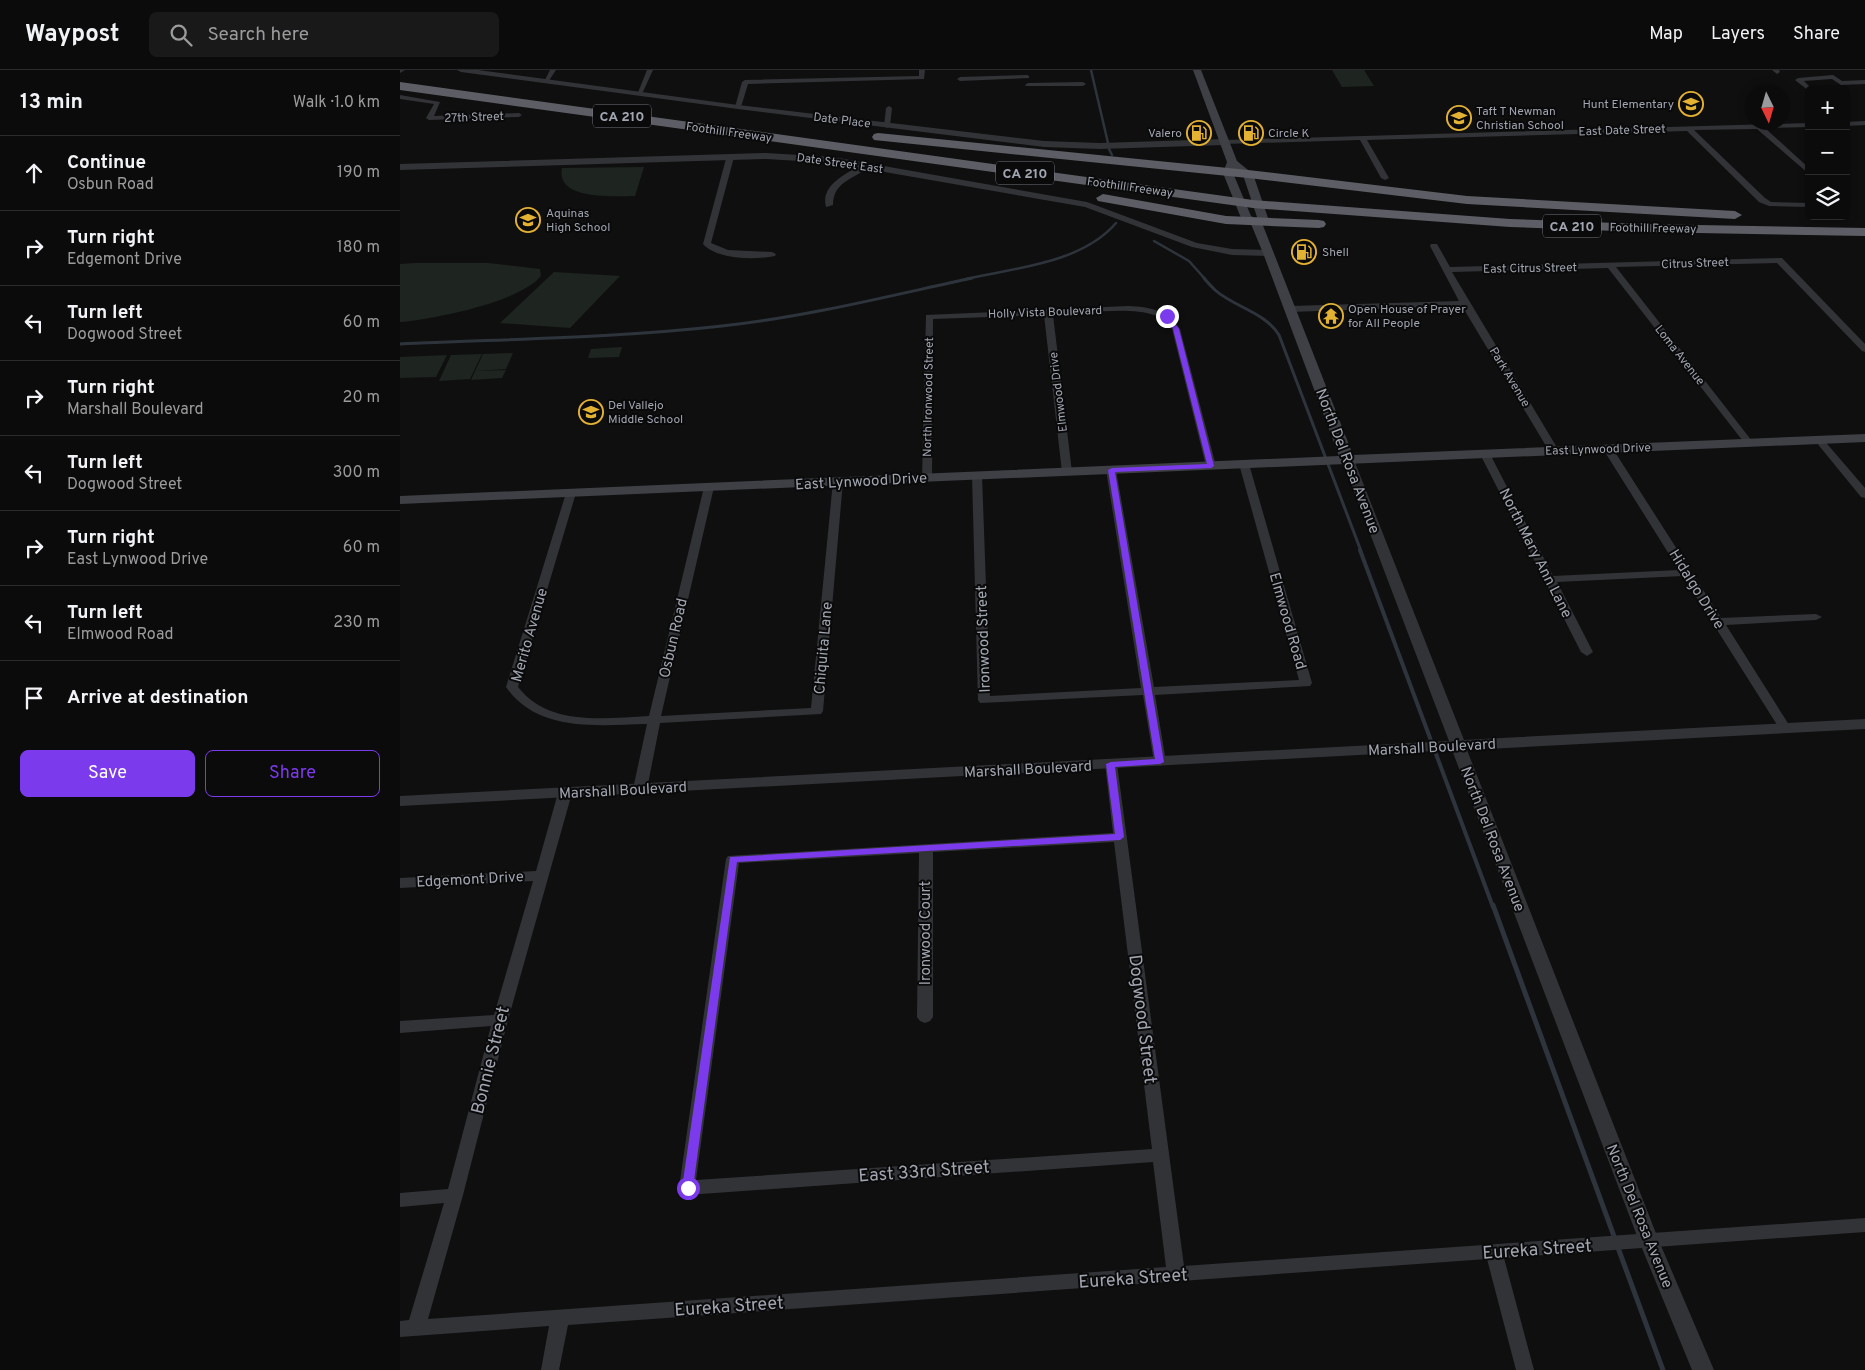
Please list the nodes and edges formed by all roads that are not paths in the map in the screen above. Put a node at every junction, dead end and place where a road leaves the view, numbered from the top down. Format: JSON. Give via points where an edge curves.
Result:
{"nodes":[{"id":1,"x":466,"y":70,"type":"edge"},
{"id":2,"x":552,"y":70,"type":"edge"},
{"id":3,"x":650,"y":70,"type":"edge"},
{"id":4,"x":1197,"y":70,"type":"edge"},
{"id":5,"x":922,"y":74,"type":"edge"},
{"id":6,"x":1026,"y":74,"type":"edge"},
{"id":7,"x":400,"y":75,"type":"edge"},
{"id":8,"x":960,"y":79,"type":"dead end"},
{"id":9,"x":546,"y":81,"type":"junction"},
{"id":10,"x":1865,"y":82,"type":"edge"},
{"id":11,"x":409,"y":83,"type":"edge"},
{"id":12,"x":1083,"y":84,"type":"dead end"},
{"id":13,"x":1028,"y":85,"type":"junction"},
{"id":14,"x":1805,"y":86,"type":"edge"},
{"id":15,"x":639,"y":94,"type":"junction"},
{"id":16,"x":1029,"y":94,"type":"dead end"},
{"id":17,"x":400,"y":97,"type":"edge"},
{"id":18,"x":738,"y":107,"type":"junction"},
{"id":19,"x":889,"y":108,"type":"dead end"},
{"id":20,"x":519,"y":115,"type":"dead end"},
{"id":21,"x":1850,"y":120,"type":"edge"},
{"id":22,"x":1865,"y":123,"type":"edge"},
{"id":23,"x":1790,"y":125,"type":"edge"},
{"id":24,"x":1805,"y":125,"type":"edge"},
{"id":25,"x":887,"y":126,"type":"junction"},
{"id":26,"x":1745,"y":126,"type":"edge"},
{"id":27,"x":1689,"y":128,"type":"junction"},
{"id":28,"x":1762,"y":130,"type":"edge"},
{"id":29,"x":814,"y":133,"type":"junction"},
{"id":30,"x":839,"y":134,"type":"dead end"},
{"id":31,"x":863,"y":136,"type":"dead end"},
{"id":32,"x":1362,"y":138,"type":"junction"},
{"id":33,"x":1224,"y":142,"type":"junction"},
{"id":34,"x":832,"y":147,"type":"junction"},
{"id":35,"x":730,"y":157,"type":"junction"},
{"id":36,"x":400,"y":166,"type":"edge"},
{"id":37,"x":866,"y":166,"type":"junction"},
{"id":38,"x":1230,"y":167,"type":"junction"},
{"id":39,"x":1805,"y":168,"type":"edge"},
{"id":40,"x":1248,"y":174,"type":"junction"},
{"id":41,"x":1385,"y":178,"type":"dead end"},
{"id":42,"x":1215,"y":193,"type":"junction"},
{"id":43,"x":1277,"y":200,"type":"junction"},
{"id":44,"x":829,"y":205,"type":"dead end"},
{"id":45,"x":1805,"y":206,"type":"edge"},
{"id":46,"x":1767,"y":211,"type":"junction"},
{"id":47,"x":1746,"y":216,"type":"dead end"},
{"id":48,"x":1831,"y":221,"type":"junction"},
{"id":49,"x":1256,"y":222,"type":"junction"},
{"id":50,"x":1865,"y":222,"type":"edge"},
{"id":51,"x":1787,"y":230,"type":"junction"},
{"id":52,"x":1865,"y":232,"type":"edge"},
{"id":53,"x":1434,"y":246,"type":"dead end"},
{"id":54,"x":1269,"y":253,"type":"junction"},
{"id":55,"x":772,"y":254,"type":"dead end"},
{"id":56,"x":1611,"y":266,"type":"junction"},
{"id":57,"x":1448,"y":270,"type":"junction"},
{"id":58,"x":1465,"y":303,"type":"junction"},
{"id":59,"x":1290,"y":309,"type":"junction"},
{"id":60,"x":1048,"y":312,"type":"junction"},
{"id":61,"x":930,"y":317,"type":"joint"},
{"id":62,"x":1865,"y":349,"type":"edge"},
{"id":63,"x":1865,"y":438,"type":"edge"},
{"id":64,"x":1819,"y":440,"type":"junction"},
{"id":65,"x":1749,"y":443,"type":"junction"},
{"id":66,"x":1608,"y":449,"type":"junction"},
{"id":67,"x":1554,"y":451,"type":"junction"},
{"id":68,"x":1486,"y":454,"type":"junction"},
{"id":69,"x":1348,"y":460,"type":"junction"},
{"id":70,"x":1244,"y":464,"type":"junction"},
{"id":71,"x":1211,"y":466,"type":"junction"},
{"id":72,"x":1112,"y":470,"type":"junction"},
{"id":73,"x":1067,"y":472,"type":"junction"},
{"id":74,"x":977,"y":475,"type":"junction"},
{"id":75,"x":927,"y":478,"type":"junction"},
{"id":76,"x":838,"y":481,"type":"junction"},
{"id":77,"x":709,"y":487,"type":"junction"},
{"id":78,"x":571,"y":494,"type":"junction"},
{"id":79,"x":1865,"y":495,"type":"edge"},
{"id":80,"x":400,"y":500,"type":"edge"},
{"id":81,"x":1687,"y":573,"type":"junction"},
{"id":82,"x":1550,"y":579,"type":"junction"},
{"id":83,"x":1816,"y":617,"type":"dead end"},
{"id":84,"x":1718,"y":622,"type":"junction"},
{"id":85,"x":1587,"y":652,"type":"dead end"},
{"id":86,"x":1148,"y":690,"type":"junction"},
{"id":87,"x":654,"y":720,"type":"junction"},
{"id":88,"x":1865,"y":724,"type":"edge"},
{"id":89,"x":1786,"y":728,"type":"junction"},
{"id":90,"x":1450,"y":747,"type":"junction"},
{"id":91,"x":1160,"y":762,"type":"junction"},
{"id":92,"x":1111,"y":764,"type":"junction"},
{"id":93,"x":640,"y":789,"type":"junction"},
{"id":94,"x":564,"y":793,"type":"junction"},
{"id":95,"x":400,"y":801,"type":"edge"},
{"id":96,"x":1120,"y":837,"type":"junction"},
{"id":97,"x":926,"y":848,"type":"junction"},
{"id":98,"x":539,"y":876,"type":"junction"},
{"id":99,"x":400,"y":883,"type":"edge"},
{"id":100,"x":925,"y":1017,"type":"dead end"},
{"id":101,"x":500,"y":1020,"type":"junction"},
{"id":102,"x":400,"y":1027,"type":"edge"},
{"id":103,"x":1160,"y":1154,"type":"junction"},
{"id":104,"x":455,"y":1196,"type":"junction"},
{"id":105,"x":400,"y":1200,"type":"edge"},
{"id":106,"x":1865,"y":1225,"type":"edge"},
{"id":107,"x":1649,"y":1241,"type":"junction"},
{"id":108,"x":1494,"y":1252,"type":"junction"},
{"id":109,"x":1176,"y":1274,"type":"junction"},
{"id":110,"x":560,"y":1318,"type":"junction"},
{"id":111,"x":408,"y":1329,"type":"edge"},
{"id":112,"x":550,"y":1370,"type":"edge"},
{"id":113,"x":1525,"y":1370,"type":"edge"},
{"id":114,"x":1704,"y":1370,"type":"edge"}],
"edges":[{"from":1,"to":9,"type":"street","name":"Date Place"},
{"from":2,"to":9,"type":"street"},
{"from":3,"to":15,"type":"street"},
{"from":4,"to":33,"type":"main road","name":"North Del Rosa Avenue"},
{"from":5,"to":18,"type":"street","via":[[745,82]]},
{"from":6,"to":8,"type":"street"},
{"from":6,"to":13,"type":"street"},
{"from":7,"to":11,"type":"highway","name":"Foothill Freeway","number":"CA 210"},
{"from":9,"to":15,"type":"street","name":"Date Place"},
{"from":10,"to":14,"type":"street","via":[[1841,83],[1833,77],[1798,80]]},
{"from":11,"to":29,"type":"highway","name":"Foothill Freeway","number":"CA 210"},
{"from":11,"to":34,"type":"highway","name":"Foothill Freeway","number":"CA 210"},
{"from":12,"to":13,"type":"street"},
{"from":13,"to":16,"type":"street"},
{"from":15,"to":18,"type":"street","name":"Date Place"},
{"from":17,"to":20,"type":"street","name":"27th Street","via":[[438,103],[429,118]]},
{"from":18,"to":25,"type":"street","name":"Date Place"},
{"from":19,"to":25,"type":"street"},
{"from":21,"to":22,"type":"street"},
{"from":23,"to":24,"type":"street","name":"East Date Street"},
{"from":25,"to":33,"type":"street","name":"Date Place","via":[[1064,146]]},
{"from":26,"to":27,"type":"street","name":"East Date Street"},
{"from":27,"to":32,"type":"street","name":"East Date Street"},
{"from":27,"to":46,"type":"street","via":[[1762,200]]},
{"from":28,"to":39,"type":"street"},
{"from":29,"to":30,"type":"highway"},
{"from":29,"to":42,"type":"highway","name":"Foothill Freeway","number":"CA 210"},
{"from":31,"to":38,"type":"highway"},
{"from":32,"to":33,"type":"street","name":"East Date Street"},
{"from":32,"to":41,"type":"street"},
{"from":33,"to":38,"type":"main road","name":"North Del Rosa Avenue"},
{"from":34,"to":42,"type":"highway","name":"Foothill Freeway","number":"CA 210"},
{"from":34,"to":49,"type":"highway","via":[[1191,214]]},
{"from":35,"to":36,"type":"street","name":"Date Street East"},
{"from":35,"to":37,"type":"street","name":"Date Street East","via":[[800,157]]},
{"from":35,"to":55,"type":"street","via":[[707,244],[712,250]]},
{"from":37,"to":44,"type":"street","via":[[835,185],[828,197]]},
{"from":37,"to":54,"type":"street","name":"Date Street East","via":[[1087,206],[1195,245],[1232,252]]},
{"from":38,"to":40,"type":"highway"},
{"from":38,"to":49,"type":"main road","name":"North Del Rosa Avenue","via":[[1246,218]]},
{"from":40,"to":47,"type":"highway","via":[[1467,200]]},
{"from":40,"to":49,"type":"main road","via":[[1264,218]]},
{"from":42,"to":43,"type":"highway","name":"Foothill Freeway","number":"CA 210"},
{"from":43,"to":48,"type":"highway","name":"Foothill Freeway","number":"CA 210"},
{"from":43,"to":51,"type":"highway","name":"Foothill Freeway","number":"CA 210","via":[[1510,223]]},
{"from":45,"to":46,"type":"street"},
{"from":46,"to":48,"type":"highway"},
{"from":48,"to":50,"type":"highway","name":"Foothill Freeway","number":"CA 210"},
{"from":49,"to":51,"type":"highway","via":[[1485,230]]},
{"from":49,"to":54,"type":"main road","name":"North Del Rosa Avenue"},
{"from":51,"to":52,"type":"highway","name":"Foothill Freeway","number":"CA 210"},
{"from":53,"to":57,"type":"street","name":"Park Avenue"},
{"from":54,"to":59,"type":"main road","name":"North Del Rosa Avenue"},
{"from":56,"to":57,"type":"street","name":"East Citrus Street"},
{"from":56,"to":62,"type":"street","name":"Citrus Street","via":[[1779,260]]},
{"from":56,"to":65,"type":"street","name":"Loma Avenue"},
{"from":57,"to":58,"type":"street","name":"Park Avenue"},
{"from":58,"to":59,"type":"street"},
{"from":58,"to":67,"type":"street","name":"Park Avenue"},
{"from":59,"to":69,"type":"main road","name":"North Del Rosa Avenue"},
{"from":60,"to":61,"type":"street","name":"Holly Vista Boulevard"},
{"from":60,"to":71,"type":"street","name":"Holly Vista Boulevard","via":[[1128,309],[1167,316],[1176,329]]},
{"from":60,"to":73,"type":"street","name":"Elmwood Drive"},
{"from":61,"to":75,"type":"street","name":"North Ironwood Street"},
{"from":63,"to":64,"type":"main road","name":"East Lynwood Drive"},
{"from":64,"to":65,"type":"main road","name":"East Lynwood Drive"},
{"from":64,"to":79,"type":"street"},
{"from":65,"to":66,"type":"main road","name":"East Lynwood Drive"},
{"from":66,"to":67,"type":"main road","name":"East Lynwood Drive"},
{"from":66,"to":81,"type":"street","name":"Hidalgo Drive"},
{"from":67,"to":68,"type":"main road","name":"East Lynwood Drive"},
{"from":68,"to":69,"type":"main road","name":"East Lynwood Drive"},
{"from":68,"to":82,"type":"street","name":"North Mary Ann Lane"},
{"from":69,"to":70,"type":"main road","name":"East Lynwood Drive"},
{"from":69,"to":90,"type":"street","name":"North Del Rosa Avenue"},
{"from":70,"to":71,"type":"main road","name":"East Lynwood Drive"},
{"from":70,"to":86,"type":"street","name":"Elmwood Road","via":[[1306,683]]},
{"from":71,"to":72,"type":"main road","name":"East Lynwood Drive"},
{"from":72,"to":73,"type":"main road","name":"East Lynwood Drive"},
{"from":72,"to":86,"type":"street"},
{"from":73,"to":74,"type":"main road","name":"East Lynwood Drive"},
{"from":74,"to":75,"type":"main road","name":"East Lynwood Drive"},
{"from":74,"to":86,"type":"street","name":"Ironwood Street","via":[[984,700]]},
{"from":75,"to":76,"type":"main road","name":"East Lynwood Drive"},
{"from":76,"to":77,"type":"main road","name":"East Lynwood Drive"},
{"from":76,"to":87,"type":"street","name":"Chiquita Lane","via":[[818,711]]},
{"from":77,"to":78,"type":"main road","name":"East Lynwood Drive"},
{"from":77,"to":87,"type":"street","name":"Osbun Road"},
{"from":78,"to":80,"type":"main road","name":"East Lynwood Drive"},
{"from":78,"to":87,"type":"street","name":"Merito Avenue","via":[[512,687],[520,699],[557,718],[581,722]]},
{"from":81,"to":82,"type":"street"},
{"from":81,"to":84,"type":"street","name":"Hidalgo Drive"},
{"from":82,"to":85,"type":"street","name":"North Mary Ann Lane"},
{"from":83,"to":84,"type":"street"},
{"from":84,"to":89,"type":"street","name":"Hidalgo Drive"},
{"from":86,"to":91,"type":"street"},
{"from":87,"to":93,"type":"street","name":"Osbun Road"},
{"from":88,"to":89,"type":"street","name":"Marshall Boulevard"},
{"from":89,"to":90,"type":"street","name":"Marshall Boulevard"},
{"from":90,"to":91,"type":"street","name":"Marshall Boulevard"},
{"from":90,"to":107,"type":"street","name":"North Del Rosa Avenue"},
{"from":91,"to":92,"type":"street","name":"Marshall Boulevard"},
{"from":92,"to":93,"type":"street","name":"Marshall Boulevard"},
{"from":92,"to":96,"type":"street","name":"Dogwood Street"},
{"from":93,"to":94,"type":"street","name":"Marshall Boulevard"},
{"from":94,"to":95,"type":"street","name":"Marshall Boulevard"},
{"from":94,"to":98,"type":"street","name":"Bonnie Street"},
{"from":96,"to":97,"type":"street"},
{"from":96,"to":103,"type":"street","name":"Dogwood Street"},
{"from":97,"to":100,"type":"street","name":"Ironwood Court"},
{"from":97,"to":103,"type":"street","name":"East 33rd Street","via":[[733,859],[688,1188]]},
{"from":98,"to":99,"type":"street","name":"Edgemont Drive"},
{"from":98,"to":101,"type":"street","name":"Bonnie Street"},
{"from":101,"to":102,"type":"street"},
{"from":101,"to":104,"type":"street","name":"Bonnie Street"},
{"from":103,"to":109,"type":"street","name":"Dogwood Street"},
{"from":104,"to":105,"type":"street"},
{"from":104,"to":111,"type":"street","name":"Bonnie Street"},
{"from":106,"to":107,"type":"street","name":"Eureka Street"},
{"from":107,"to":108,"type":"street","name":"Eureka Street"},
{"from":107,"to":114,"type":"street","name":"North Del Rosa Avenue"},
{"from":108,"to":109,"type":"street","name":"Eureka Street"},
{"from":108,"to":113,"type":"street"},
{"from":109,"to":110,"type":"street","name":"Eureka Street"},
{"from":110,"to":111,"type":"street","name":"Eureka Street"},
{"from":110,"to":112,"type":"street"}]}
